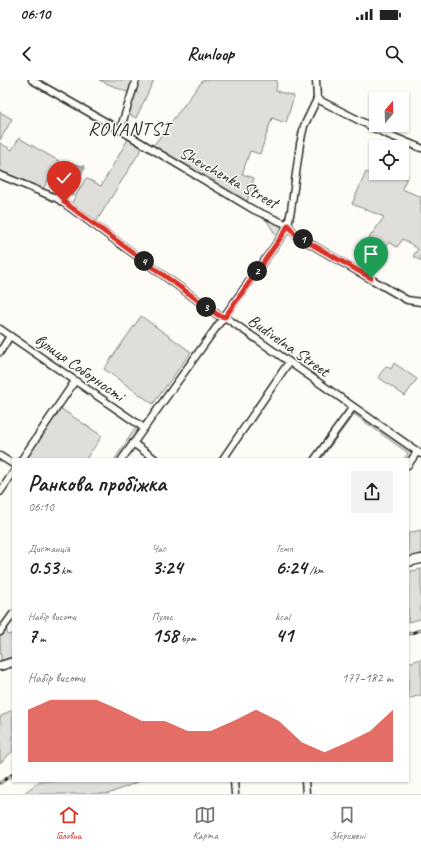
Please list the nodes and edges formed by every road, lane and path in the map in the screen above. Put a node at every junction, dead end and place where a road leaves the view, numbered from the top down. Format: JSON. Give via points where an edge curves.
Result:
{"nodes":[{"id":1,"x":32,"y":80,"type":"edge"},
{"id":2,"x":136,"y":80,"type":"edge"},
{"id":3,"x":316,"y":80,"type":"edge"},
{"id":4,"x":317,"y":100,"type":"junction"},
{"id":5,"x":120,"y":130,"type":"junction"},
{"id":6,"x":421,"y":148,"type":"edge"},
{"id":7,"x":0,"y":175,"type":"edge"},
{"id":8,"x":288,"y":225,"type":"junction"},
{"id":9,"x":421,"y":302,"type":"edge"},
{"id":10,"x":225,"y":317,"type":"junction"},
{"id":11,"x":0,"y":329,"type":"edge"},
{"id":12,"x":10,"y":336,"type":"junction"},
{"id":13,"x":0,"y":352,"type":"edge"},
{"id":14,"x":289,"y":362,"type":"junction"},
{"id":15,"x":75,"y":381,"type":"junction"},
{"id":16,"x":353,"y":407,"type":"junction"},
{"id":17,"x":144,"y":428,"type":"junction"},
{"id":18,"x":133,"y":443,"type":"junction"},
{"id":19,"x":419,"y":453,"type":"edge"},
{"id":20,"x":0,"y":456,"type":"edge"},
{"id":21,"x":23,"y":458,"type":"edge"},
{"id":22,"x":123,"y":458,"type":"edge"},
{"id":23,"x":154,"y":458,"type":"edge"},
{"id":24,"x":224,"y":458,"type":"edge"},
{"id":25,"x":316,"y":458,"type":"edge"},
{"id":26,"x":12,"y":463,"type":"edge"},
{"id":27,"x":409,"y":464,"type":"edge"},
{"id":28,"x":12,"y":474,"type":"edge"},
{"id":29,"x":0,"y":492,"type":"edge"},
{"id":30,"x":421,"y":559,"type":"edge"},
{"id":31,"x":409,"y":562,"type":"edge"},
{"id":32,"x":12,"y":615,"type":"edge"},
{"id":33,"x":0,"y":632,"type":"edge"},
{"id":34,"x":12,"y":662,"type":"edge"},
{"id":35,"x":0,"y":666,"type":"edge"},
{"id":36,"x":234,"y":782,"type":"edge"},
{"id":37,"x":305,"y":782,"type":"edge"},
{"id":38,"x":235,"y":794,"type":"edge"},
{"id":39,"x":306,"y":794,"type":"edge"}],
"edges":[{"from":1,"to":5,"type":"street","name":"Shevchenka Street"},
{"from":2,"to":5,"type":"street"},
{"from":3,"to":4,"type":"street"},
{"from":4,"to":6,"type":"street"},
{"from":4,"to":8,"type":"street","via":[[304,126]]},
{"from":5,"to":8,"type":"street","name":"Shevchenka Street","via":[[254,210]]},
{"from":7,"to":10,"type":"street","via":[[64,202],[218,315]]},
{"from":8,"to":9,"type":"street","via":[[297,236],[407,300]]},
{"from":8,"to":10,"type":"street"},
{"from":10,"to":14,"type":"street","name":"Budivelna Street"},
{"from":10,"to":17,"type":"street","name":"Budivelna Street"},
{"from":11,"to":12,"type":"street","name":"вулиця Соборності"},
{"from":12,"to":13,"type":"street"},
{"from":12,"to":15,"type":"street","name":"вулиця Соборності"},
{"from":14,"to":16,"type":"street","name":"Budivelna Street"},
{"from":14,"to":24,"type":"street"},
{"from":15,"to":17,"type":"street","name":"вулиця Соборності"},
{"from":15,"to":21,"type":"street"},
{"from":16,"to":19,"type":"street","name":"Budivelna Street"},
{"from":16,"to":25,"type":"street"},
{"from":17,"to":18,"type":"street","name":"Budivelna Street"},
{"from":18,"to":22,"type":"street","name":"Budivelna Street"},
{"from":18,"to":23,"type":"street"},
{"from":19,"to":27,"type":"street"},
{"from":20,"to":26,"type":"street"},
{"from":28,"to":29,"type":"street"},
{"from":30,"to":31,"type":"main road"},
{"from":32,"to":33,"type":"street"},
{"from":34,"to":35,"type":"main road"},
{"from":36,"to":38,"type":"street"},
{"from":37,"to":39,"type":"street"}]}
